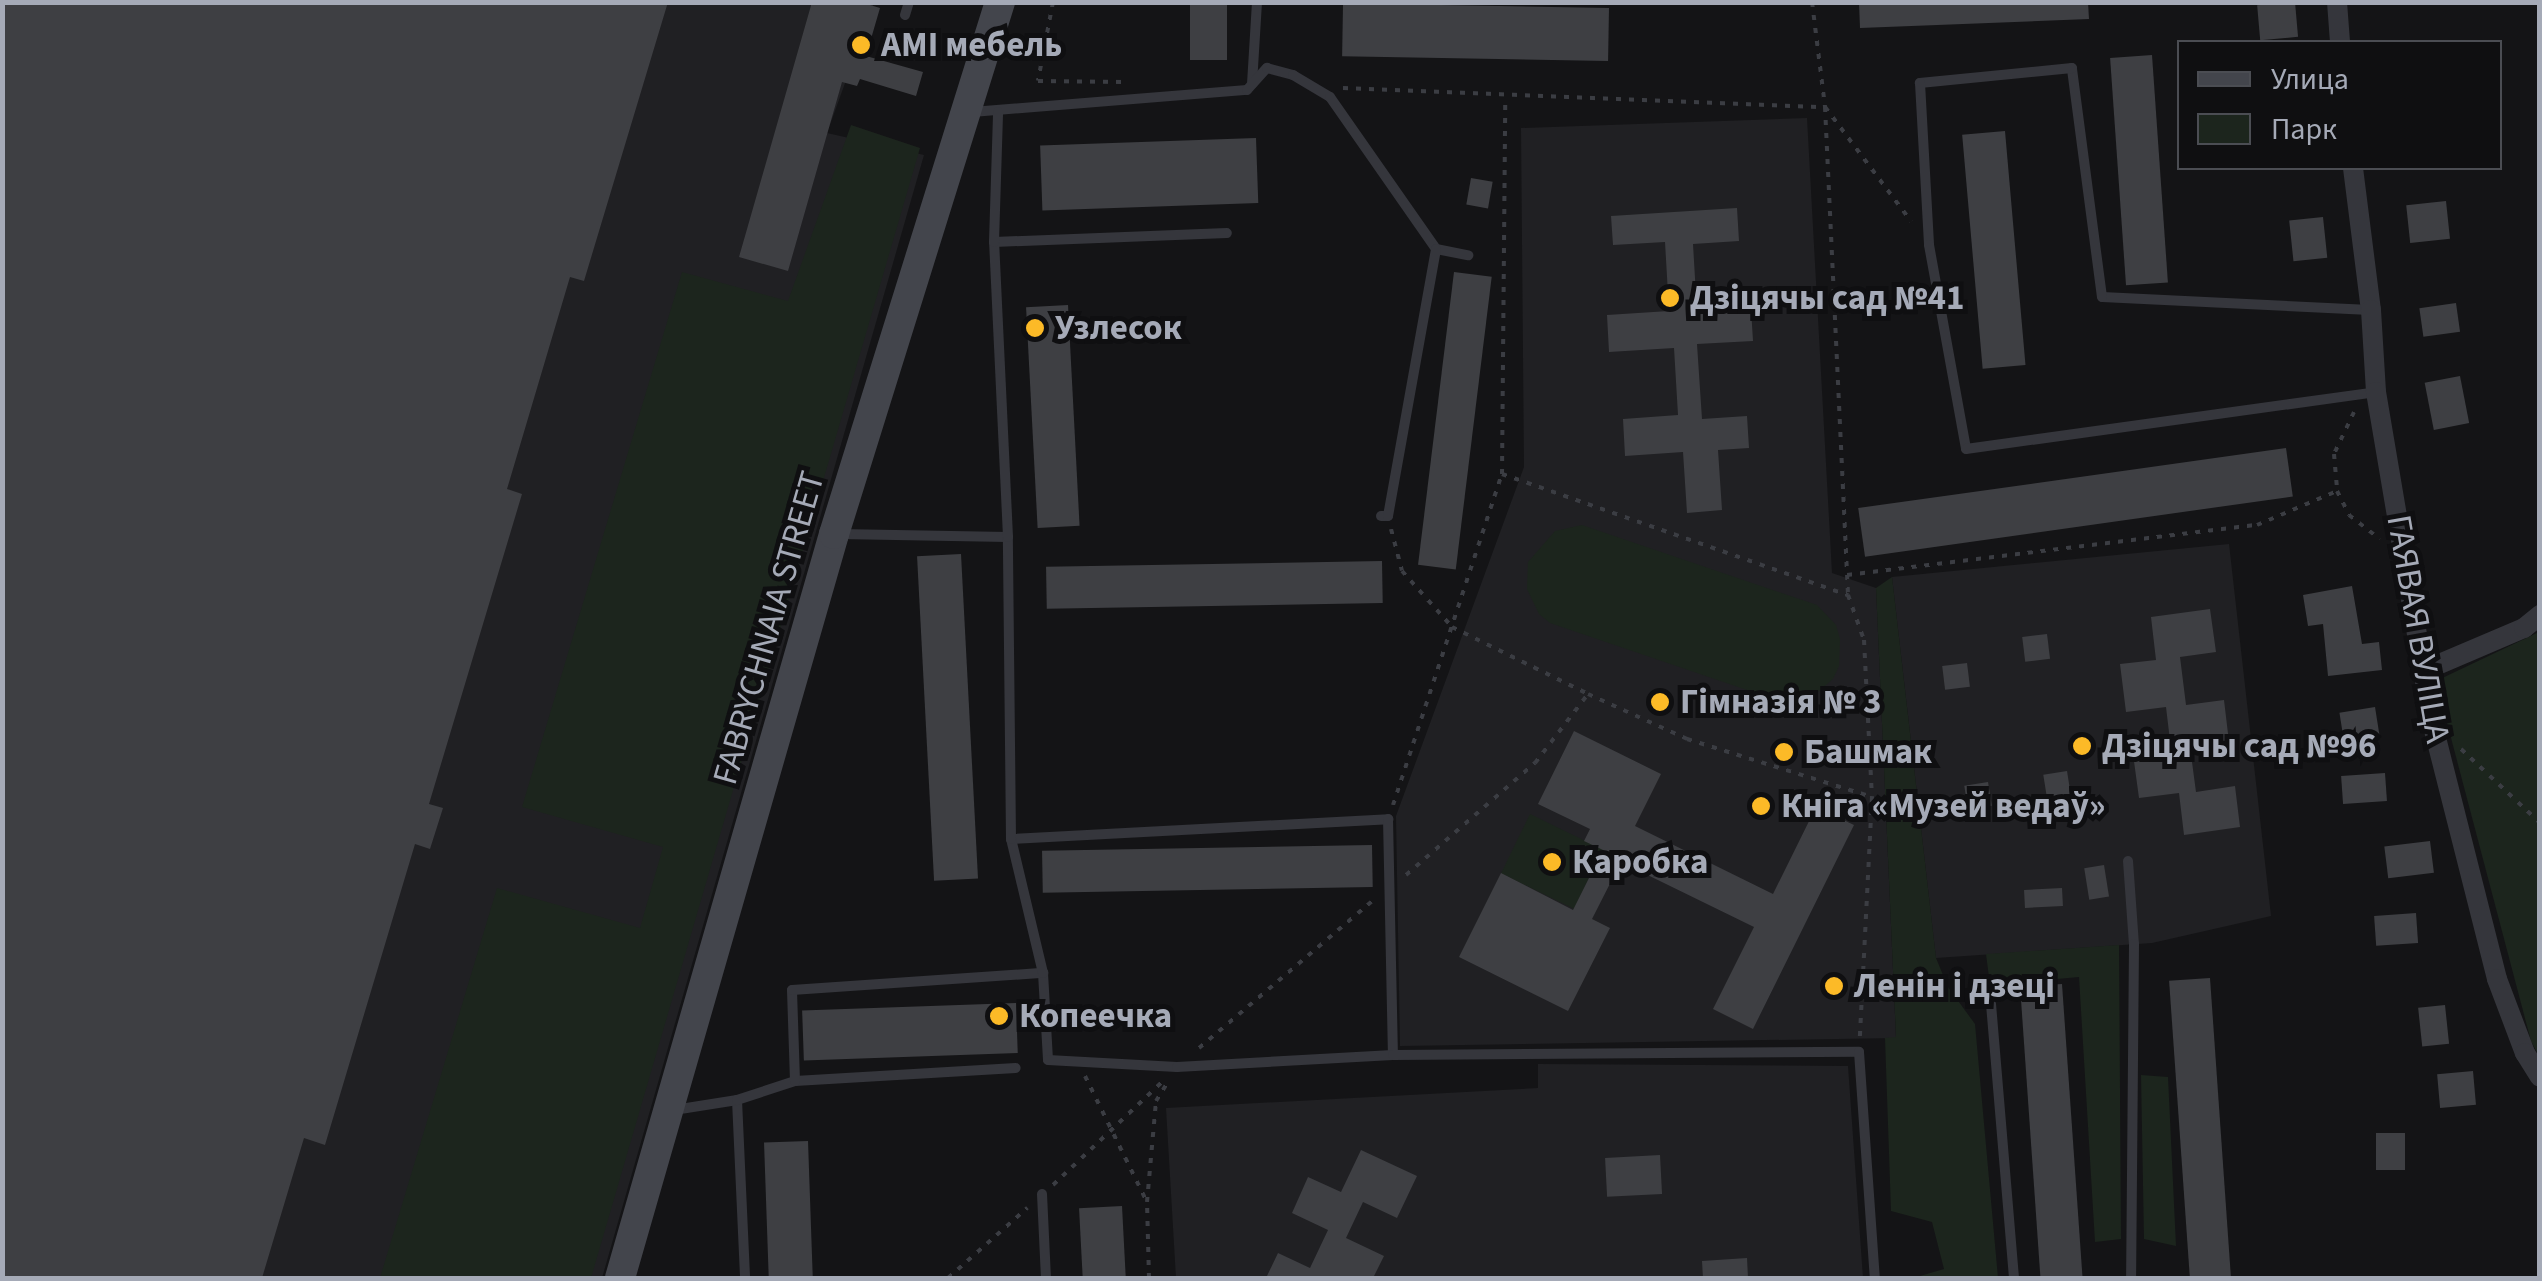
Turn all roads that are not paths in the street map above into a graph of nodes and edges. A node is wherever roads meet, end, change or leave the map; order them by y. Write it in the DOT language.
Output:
graph roads {
  1 [pos="909,2"];
  2 [pos="1000,2"];
  3 [pos="1258,2"];
  4 [pos="2337,2"];
  5 [pos="905,15"];
  6 [pos="2340,40"];
  7 [pos="1252,84"];
  8 [pos="965,112"];
  9 [pos="998,112"];
  10 [pos="2353,170"];
  11 [pos="1227,233"];
  12 [pos="994,242"];
  13 [pos="1436,249"];
  14 [pos="1468,256"];
  15 [pos="2372,310"];
  16 [pos="2376,392"];
  17 [pos="1385,516"];
  18 [pos="834,534"];
  19 [pos="1008,537"];
  20 [pos="2540,615"];
  21 [pos="2423,671"];
  22 [pos="1011,840"];
  23 [pos="2128,861"];
  24 [pos="1042,973"];
  25 [pos="1991,1004"];
  26 [pos="1393,1055"];
  27 [pos="1016,1068"];
  28 [pos="2540,1077"];
  29 [pos="795,1082"];
  30 [pos="737,1100"];
  31 [pos="668,1110"];
  32 [pos="1042,1194"];
  33 [pos="620,1278"];
  34 [pos="745,1278"];
  35 [pos="1046,1278"];
  36 [pos="1875,1278"];
  37 [pos="2014,1278"];
  38 [pos="2131,1278"];
  1 -- 5 [label="lane"];
  2 -- 8 [label="main road, FABRYCHNAIA STREET"];
  3 -- 7 [label="lane"];
  4 -- 6 [label="street"];
  7 -- 9 [label="lane"];
  7 -- 13 [label="lane"];
  8 -- 9 [label="lane"];
  8 -- 18 [label="main road, FABRYCHNAIA STREET"];
  9 -- 12 [label="lane"];
  10 -- 15 [label="street, ГАЯВАЯ ВУЛІЦА"];
  11 -- 12 [label="lane"];
  12 -- 19 [label="lane"];
  13 -- 14 [label="lane"];
  13 -- 17 [label="lane"];
  15 -- 16 [label="street, ГАЯВАЯ ВУЛІЦА"];
  15 -- 16 [label="lane"];
  16 -- 21 [label="street, ГАЯВАЯ ВУЛІЦА"];
  18 -- 19 [label="lane"];
  18 -- 31 [label="main road, FABRYCHNAIA STREET"];
  19 -- 22 [label="lane"];
  20 -- 21 [label="street"];
  21 -- 28 [label="street, ГАЯВАЯ ВУЛІЦА"];
  22 -- 24 [label="lane"];
  22 -- 26 [label="lane"];
  23 -- 38 [label="lane"];
  24 -- 26 [label="lane"];
  24 -- 29 [label="lane"];
  25 -- 37 [label="lane"];
  26 -- 36 [label="lane"];
  27 -- 29 [label="lane"];
  29 -- 30 [label="lane"];
  30 -- 31 [label="lane"];
  30 -- 34 [label="lane"];
  31 -- 33 [label="main road, FABRYCHNAIA STREET"];
  32 -- 35 [label="lane"];
}
